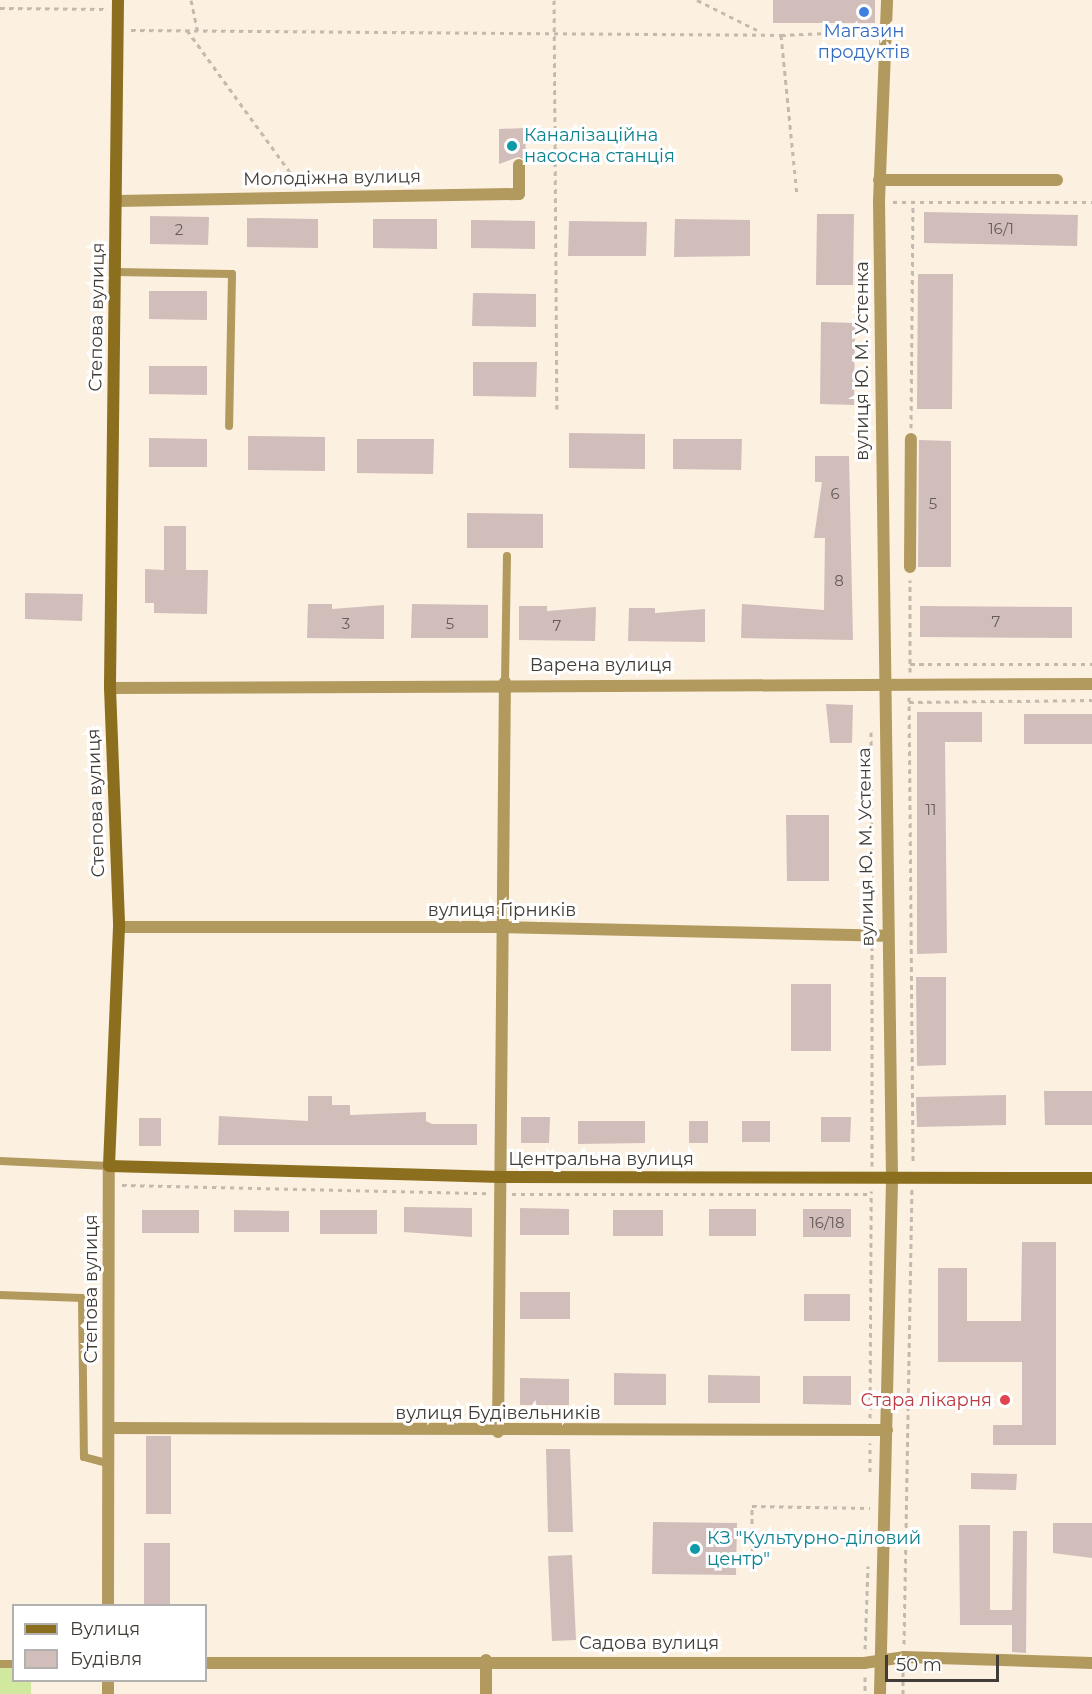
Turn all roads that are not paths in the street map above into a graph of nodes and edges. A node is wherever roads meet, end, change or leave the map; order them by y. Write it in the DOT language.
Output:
graph roads {
  1 [pos="887,0"];
  2 [pos="118,5"];
  3 [pos="519,165"];
  4 [pos="879,180"];
  5 [pos="1057,180"];
  6 [pos="116,201"];
  7 [pos="115,272"];
  8 [pos="229,426"];
  9 [pos="911,439"];
  10 [pos="507,556"];
  11 [pos="910,567"];
  12 [pos="505,682"];
  13 [pos="1092,684"];
  14 [pos="882,685"];
  15 [pos="110,688"];
  16 [pos="119,927"];
  17 [pos="500,927"];
  18 [pos="885,936"];
  19 [pos="0,1161"];
  20 [pos="109,1166"];
  21 [pos="501,1177"];
  22 [pos="1092,1178"];
  23 [pos="892,1180"];
  24 [pos="0,1295"];
  25 [pos="109,1428"];
  26 [pos="887,1430"];
  27 [pos="498,1431"];
  28 [pos="107,1463"];
  29 [pos="108,1604"];
  30 [pos="486,1660"];
  31 [pos="880,1662"];
  32 [pos="207,1663"];
  33 [pos="1092,1663"];
  34 [pos="486,1694"];
  35 [pos="880,1694"];
  1 -- 4 [label="street, вулиця Ю. М. Устенка"];
  2 -- 6 [label="main road, Степова вулиця"];
  3 -- 6 [label="street, Молодіжна вулиця"];
  4 -- 5 [label="street"];
  4 -- 14 [label="street, вулиця Ю. М. Устенка"];
  6 -- 7 [label="main road, Степова вулиця"];
  7 -- 8 [label="lane"];
  7 -- 15 [label="main road, Степова вулиця"];
  9 -- 11 [label="street"];
  10 -- 12 [label="lane"];
  12 -- 14 [label="street, Варена вулиця"];
  12 -- 15 [label="street, Варена вулиця"];
  12 -- 17 [label="street"];
  13 -- 14 [label="street, Варена вулиця"];
  14 -- 18 [label="street, вулиця Ю. М. Устенка"];
  15 -- 16 [label="main road, Степова вулиця"];
  16 -- 17 [label="street, вулиця Гірників"];
  16 -- 20 [label="main road, Степова вулиця"];
  17 -- 18 [label="street, вулиця Гірників"];
  17 -- 21 [label="street"];
  18 -- 23 [label="street, вулиця Ю. М. Устенка"];
  19 -- 20 [label="lane"];
  20 -- 21 [label="main road, Центральна вулиця"];
  20 -- 25 [label="street, Степова вулиця"];
  21 -- 23 [label="main road, Центральна вулиця"];
  21 -- 27 [label="street"];
  22 -- 23 [label="main road, Центральна вулиця"];
  23 -- 26 [label="street, вулиця Ю. М. Устенка"];
  24 -- 28 [label="lane"];
  25 -- 27 [label="street, вулиця Будівельників"];
  25 -- 28 [label="street, Степова вулиця"];
  26 -- 27 [label="street, вулиця Будівельників"];
  26 -- 31 [label="street, вулиця Ю. М. Устенка"];
  28 -- 29 [label="street, Степова вулиця"];
  30 -- 31 [label="street, Садова вулиця"];
  30 -- 32 [label="street, Садова вулиця"];
  30 -- 34 [label="street"];
  31 -- 33 [label="street, Садова вулиця"];
  31 -- 35 [label="street, вулиця Ю. М. Устенка"];
}
